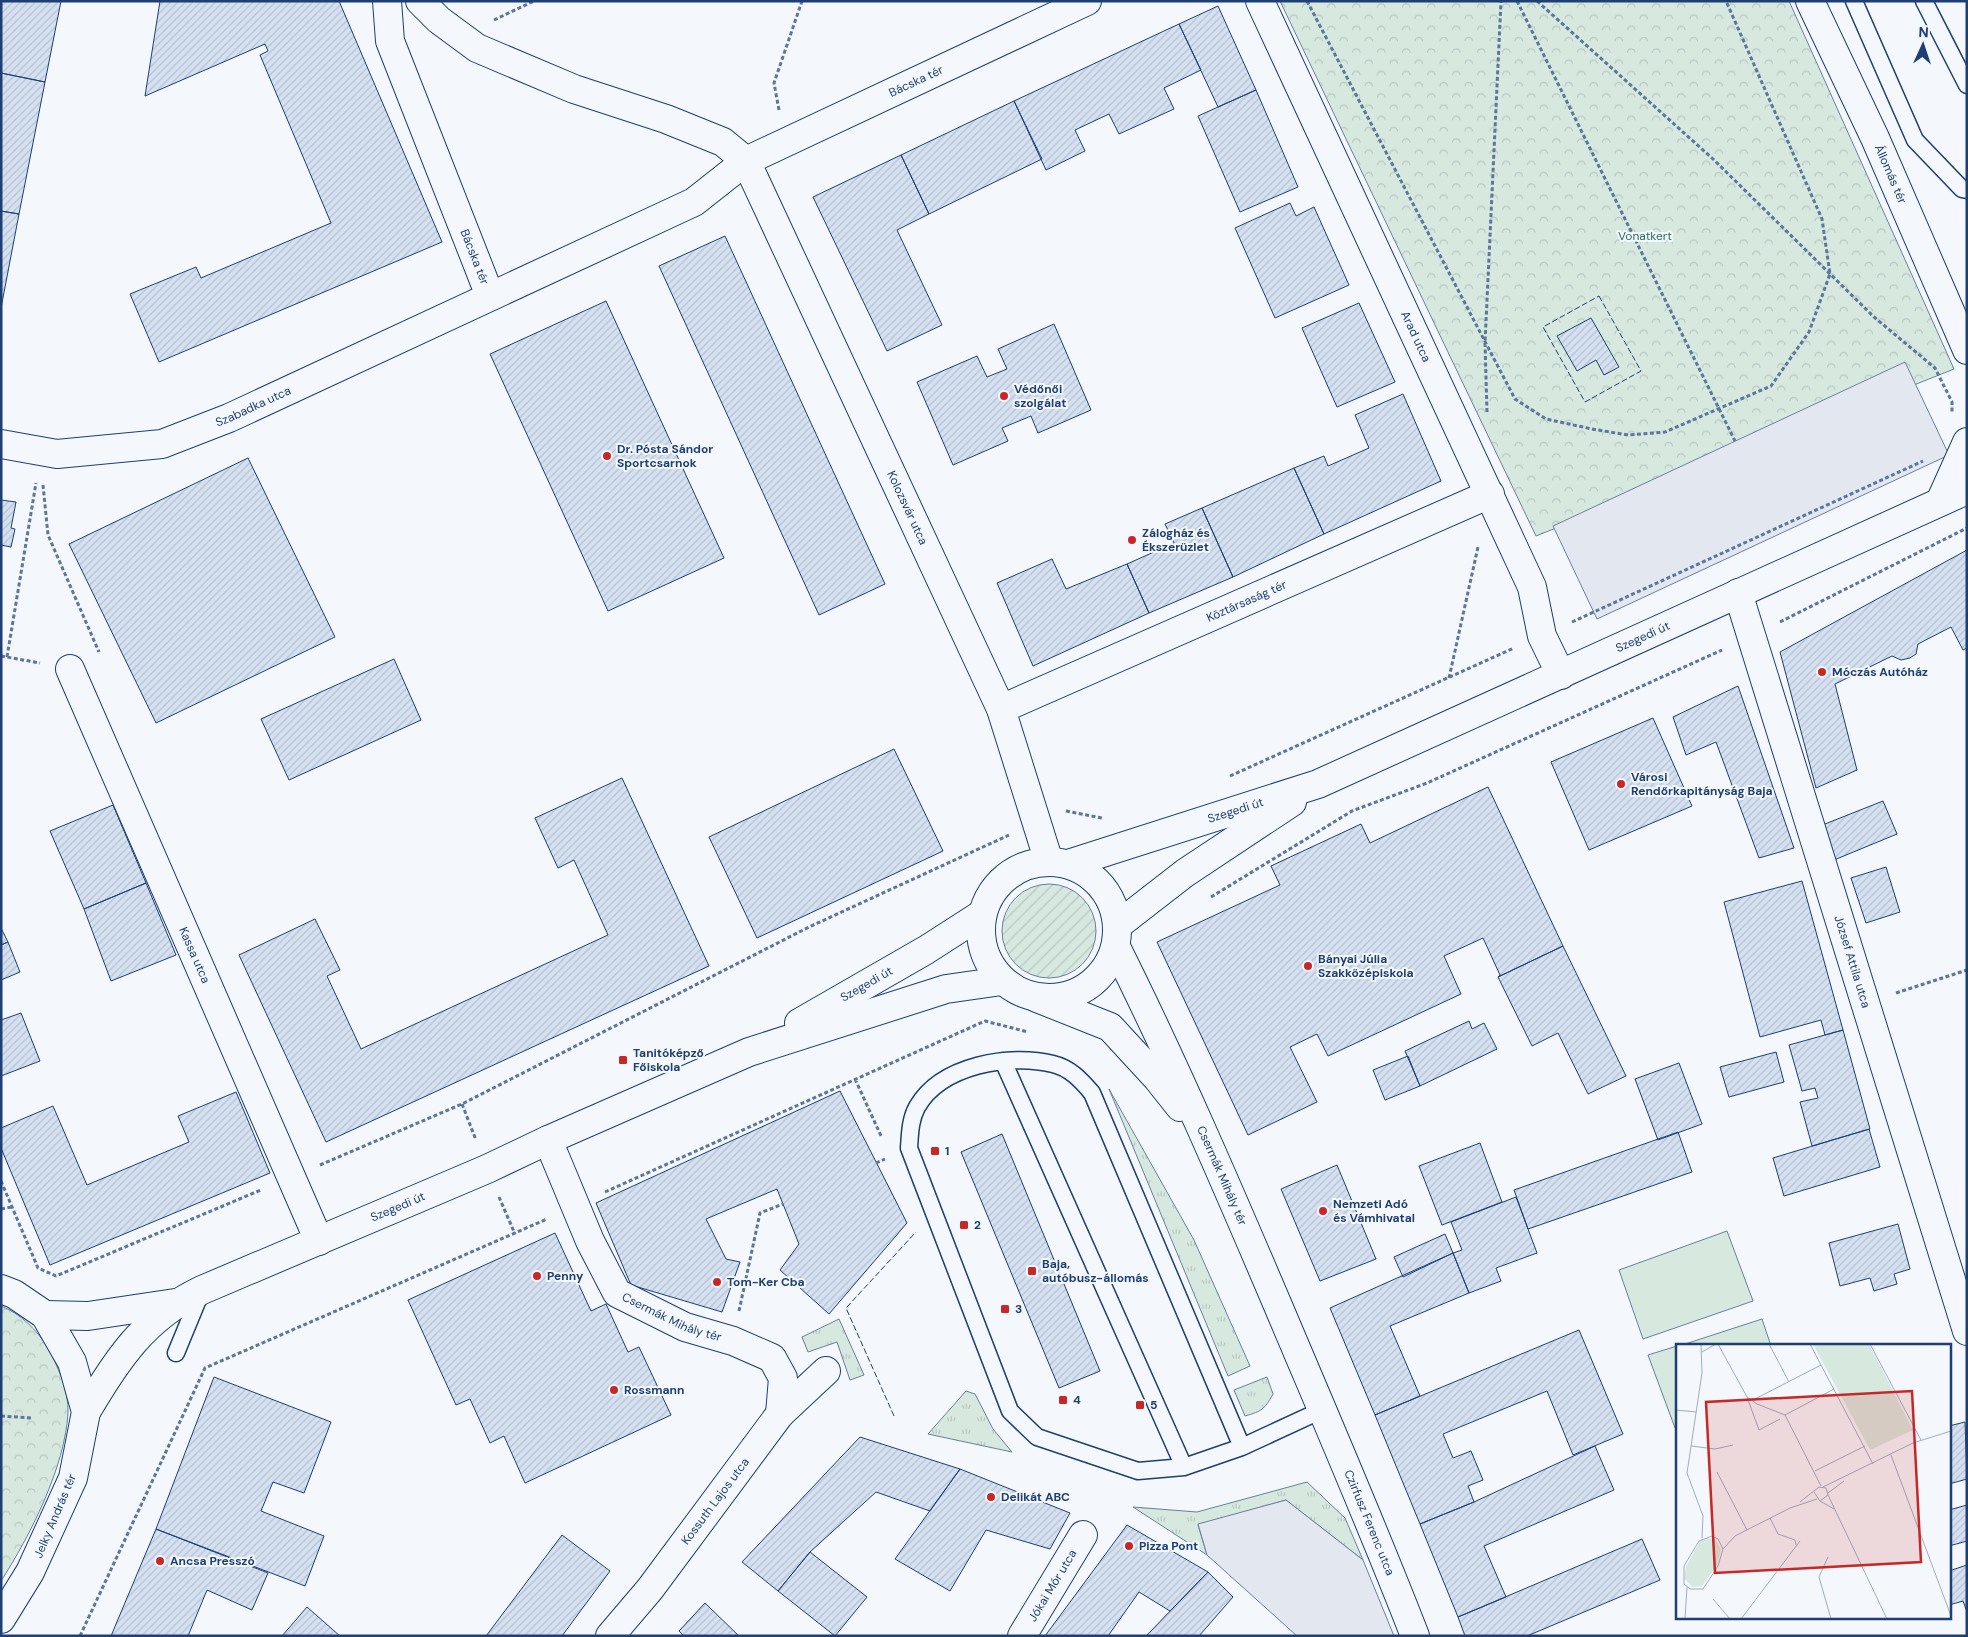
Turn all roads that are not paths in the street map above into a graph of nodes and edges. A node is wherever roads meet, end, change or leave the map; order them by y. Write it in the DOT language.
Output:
graph roads {
  1 [pos="387,1"];
  2 [pos="420,1"];
  3 [pos="1087,1"];
  4 [pos="1260,1"];
  5 [pos="1810,1"];
  6 [pos="1854,1"];
  7 [pos="1924,1"];
  8 [pos="1967,85"];
  9 [pos="746,161"];
  10 [pos="1967,190"];
  11 [pos="490,296"];
  12 [pos="1967,350"];
  13 [pos="1959,432"];
  14 [pos="1,444"];
  15 [pos="1967,490"];
  16 [pos="1490,494"];
  17 [pos="1940,502"];
  18 [pos="1738,593"];
  19 [pos="70,669"];
  20 [pos="1560,675"];
  21 [pos="1000,709"];
  22 [pos="1318,784"];
  23 [pos="1058,863"];
  24 [pos="982,914"];
  25 [pos="1117,936"];
  26 [pos="1002,980"];
  27 [pos="1037,998"];
  28 [pos="748,1052"];
  29 [pos="1003,1061"];
  30 [pos="548,1140"];
  31 [pos="1211,1148"];
  32 [pos="319,1241"];
  33 [pos="1,1289"];
  34 [pos="202,1290"];
  35 [pos="175,1303"];
  36 [pos="45,1315"];
  37 [pos="1967,1331"];
  38 [pos="176,1352"];
  39 [pos="826,1371"];
  40 [pos="1322,1410"];
  41 [pos="86,1412"];
  42 [pos="780,1414"];
  43 [pos="1242,1447"];
  44 [pos="1184,1467"];
  45 [pos="1083,1535"];
  46 [pos="1,1619"];
  47 [pos="610,1636"];
  48 [pos="1022,1636"];
  49 [pos="1415,1636"];
  1 -- 11 [label="street, Bácska tér"];
  2 -- 9 [label="street"];
  3 -- 9 [label="street, Bácska tér"];
  4 -- 16 [label="street, Arad utca"];
  5 -- 12 [label="street, Állomás tér"];
  6 -- 10 [label="lane"];
  7 -- 8 [label="lane"];
  9 -- 11 [label="street, Bácska tér"];
  9 -- 21 [label="street, Kolozsvár utca"];
  11 -- 14 [label="street, Szabadka utca"];
  13 -- 17 [label="street"];
  15 -- 17 [label="street, Szegedi út"];
  16 -- 20 [label="street, Arad utca"];
  16 -- 21 [label="street, Köztársaság tér"];
  17 -- 18 [label="street, Szegedi út"];
  18 -- 20 [label="street, Szegedi út"];
  18 -- 37 [label="street, József Attila utca"];
  19 -- 32 [label="street, Kassa utca"];
  20 -- 22 [label="street, Szegedi út"];
  21 -- 23 [label="street, Kolozsvár utca"];
  22 -- 23 [label="street, Szegedi út"];
  22 -- 25 [label="street, Szegedi út"];
  23 -- 24 [label="street"];
  23 -- 25 [label="street"];
  24 -- 26 [label="street"];
  24 -- 28 [label="street, Szegedi út"];
  25 -- 27 [label="street"];
  25 -- 31 [label="street, Csermák Mihály tér"];
  26 -- 27 [label="street"];
  26 -- 28 [label="street, Szegedi út"];
  27 -- 31 [label="street"];
  28 -- 30 [label="street, Szegedi út"];
  29 -- 43 [label="lane"];
  29 -- 44 [label="lane"];
  29 -- 44 [label="lane"];
  30 -- 32 [label="street, Szegedi út"];
  30 -- 42 [label="street, Csermák Mihály tér"];
  31 -- 40 [label="street, Csermák Mihály tér"];
  32 -- 34 [label="street, Szegedi út"];
  33 -- 36 [label="street, Jelky András tér"];
  34 -- 35 [label="street, Szegedi út"];
  34 -- 38 [label="lane"];
  35 -- 36 [label="street"];
  35 -- 41 [label="street, Szegedi út"];
  36 -- 41 [label="street, Jelky András tér"];
  39 -- 42 [label="street, Kossuth Lajos utca"];
  40 -- 43 [label="lane"];
  40 -- 49 [label="street, Czirfusz Ferenc utca"];
  41 -- 46 [label="street, Jelky András tér"];
  42 -- 47 [label="street, Kossuth Lajos utca"];
  43 -- 44 [label="lane"];
  45 -- 48 [label="street, Jókai Mór utca"];
}
